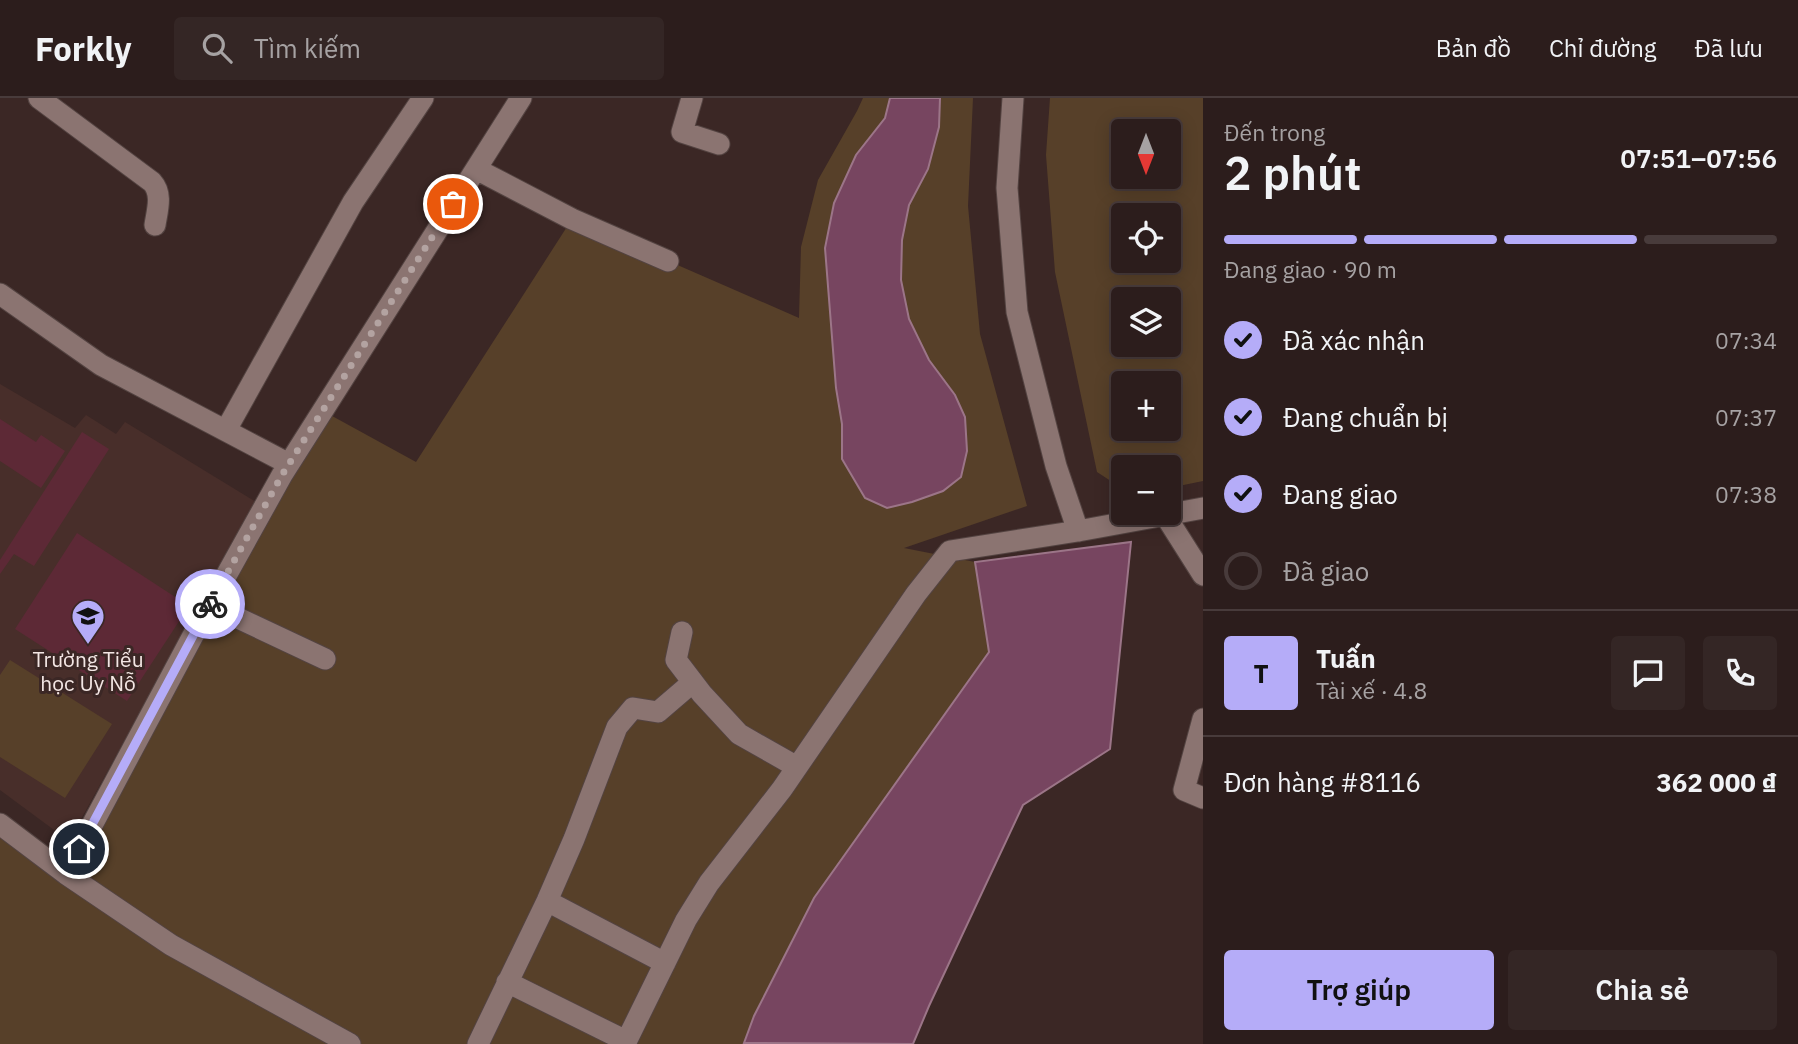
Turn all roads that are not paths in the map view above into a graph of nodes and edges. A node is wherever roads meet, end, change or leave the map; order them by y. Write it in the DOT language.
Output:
graph roads {
  1 [pos="39,98"];
  2 [pos="422,98"];
  3 [pos="521,98"];
  4 [pos="692,98"];
  5 [pos="1013,98"];
  6 [pos="719,144"];
  7 [pos="475,169"];
  8 [pos="155,225"];
  9 [pos="668,261"];
  10 [pos="0,294"];
  11 [pos="226,430"];
  12 [pos="289,464"];
  13 [pos="1203,508"];
  14 [pos="1181,512"];
  15 [pos="1111,525"];
  16 [pos="1171,525"];
  17 [pos="1078,531"];
  18 [pos="1203,575"];
  19 [pos="211,602"];
  20 [pos="682,632"];
  21 [pos="325,659"];
  22 [pos="693,682"];
  23 [pos="1203,719"];
  24 [pos="797,768"];
  25 [pos="1203,798"];
  26 [pos="0,824"];
  27 [pos="66,874"];
  28 [pos="547,901"];
  29 [pos="665,963"];
  30 [pos="508,982"];
  31 [pos="626,1043"];
  32 [pos="349,1044"];
  33 [pos="478,1044"];
  1 -- 8 [label="street"];
  2 -- 11 [label="street"];
  3 -- 7 [label="street"];
  4 -- 6 [label="street"];
  5 -- 17 [label="street"];
  7 -- 9 [label="street"];
  7 -- 12 [label="street"];
  10 -- 11 [label="street"];
  11 -- 12 [label="street"];
  12 -- 19 [label="street"];
  13 -- 14 [label="street"];
  15 -- 17 [label="street"];
  16 -- 18 [label="street"];
  17 -- 24 [label="street"];
  19 -- 21 [label="street"];
  19 -- 27 [label="street"];
  20 -- 22 [label="street"];
  22 -- 24 [label="street"];
  22 -- 28 [label="street"];
  23 -- 25 [label="street"];
  24 -- 29 [label="street"];
  26 -- 27 [label="street"];
  27 -- 32 [label="street"];
  28 -- 29 [label="street"];
  28 -- 30 [label="street"];
  29 -- 31 [label="street"];
  30 -- 31 [label="street"];
  30 -- 33 [label="street"];
}
